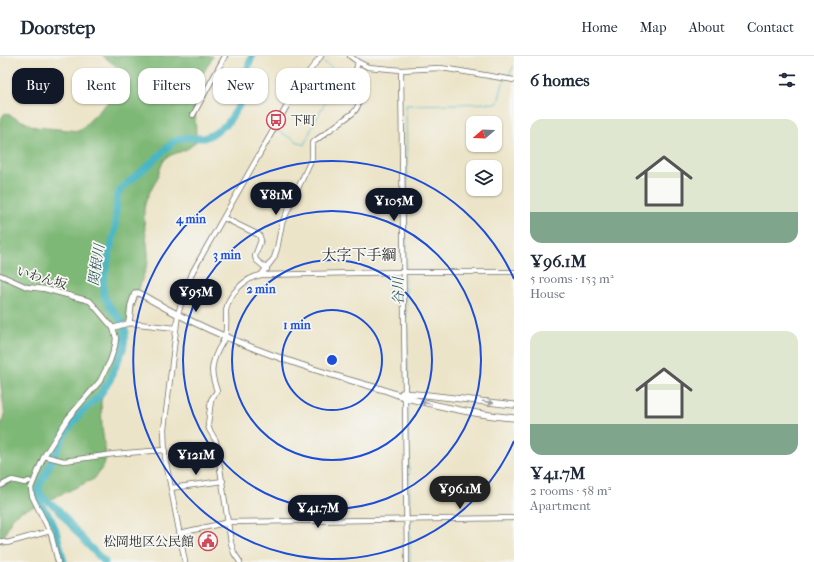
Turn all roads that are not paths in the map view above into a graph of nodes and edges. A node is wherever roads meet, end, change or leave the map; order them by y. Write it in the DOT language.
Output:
graph roads {
  1 [pos="225,56"];
  2 [pos="321,56"];
  3 [pos="354,58"];
  4 [pos="401,70"];
  5 [pos="511,80"];
  6 [pos="193,115"];
  7 [pos="224,218"];
  8 [pos="266,269"];
  9 [pos="403,272"];
  10 [pos="514,272"];
  11 [pos="0,275"];
  12 [pos="262,275"];
  13 [pos="178,314"];
  14 [pos="127,324"];
  15 [pos="115,327"];
  16 [pos="176,328"];
  17 [pos="225,337"];
  18 [pos="405,396"];
  19 [pos="514,405"];
  20 [pos="514,418"];
  21 [pos="164,450"];
  22 [pos="44,456"];
  23 [pos="29,481"];
  24 [pos="222,481"];
  25 [pos="0,486"];
  26 [pos="171,488"];
  27 [pos="514,518"];
  28 [pos="406,519"];
  29 [pos="228,522"];
  30 [pos="50,531"];
  31 [pos="180,533"];
  32 [pos="0,541"];
  33 [pos="58,562"];
  34 [pos="186,562"];
  35 [pos="240,562"];
  36 [pos="407,562"];
  1 -- 6 [label="street"];
  2 -- 7 [label="street"];
  3 -- 4 [label="street"];
  3 -- 8 [label="street"];
  4 -- 5 [label="street"];
  4 -- 9 [label="street"];
  7 -- 8 [label="street"];
  7 -- 13 [label="street"];
  8 -- 12 [label="street"];
  9 -- 10 [label="street"];
  9 -- 12 [label="street"];
  9 -- 18 [label="street"];
  11 -- 15 [label="street, いわん坂"];
  12 -- 17 [label="street"];
  13 -- 14 [label="main road"];
  13 -- 16 [label="street"];
  13 -- 17 [label="main road"];
  14 -- 15 [label="street"];
  14 -- 16 [label="street"];
  15 -- 22 [label="street"];
  16 -- 21 [label="street"];
  17 -- 18 [label="main road"];
  17 -- 24 [label="street"];
  18 -- 19 [label="main road, one-way"];
  20 -- 18 [label="main road, one-way"];
  18 -- 28 [label="street"];
  21 -- 22 [label="street"];
  21 -- 26 [label="street"];
  22 -- 30 [label="street"];
  23 -- 25 [label="street"];
  24 -- 26 [label="street"];
  24 -- 29 [label="street"];
  26 -- 31 [label="street"];
  27 -- 28 [label="street"];
  28 -- 29 [label="street"];
  28 -- 36 [label="street"];
  29 -- 31 [label="street"];
  29 -- 35 [label="street"];
  30 -- 32 [label="street"];
  30 -- 33 [label="street"];
  31 -- 34 [label="street"];
}
